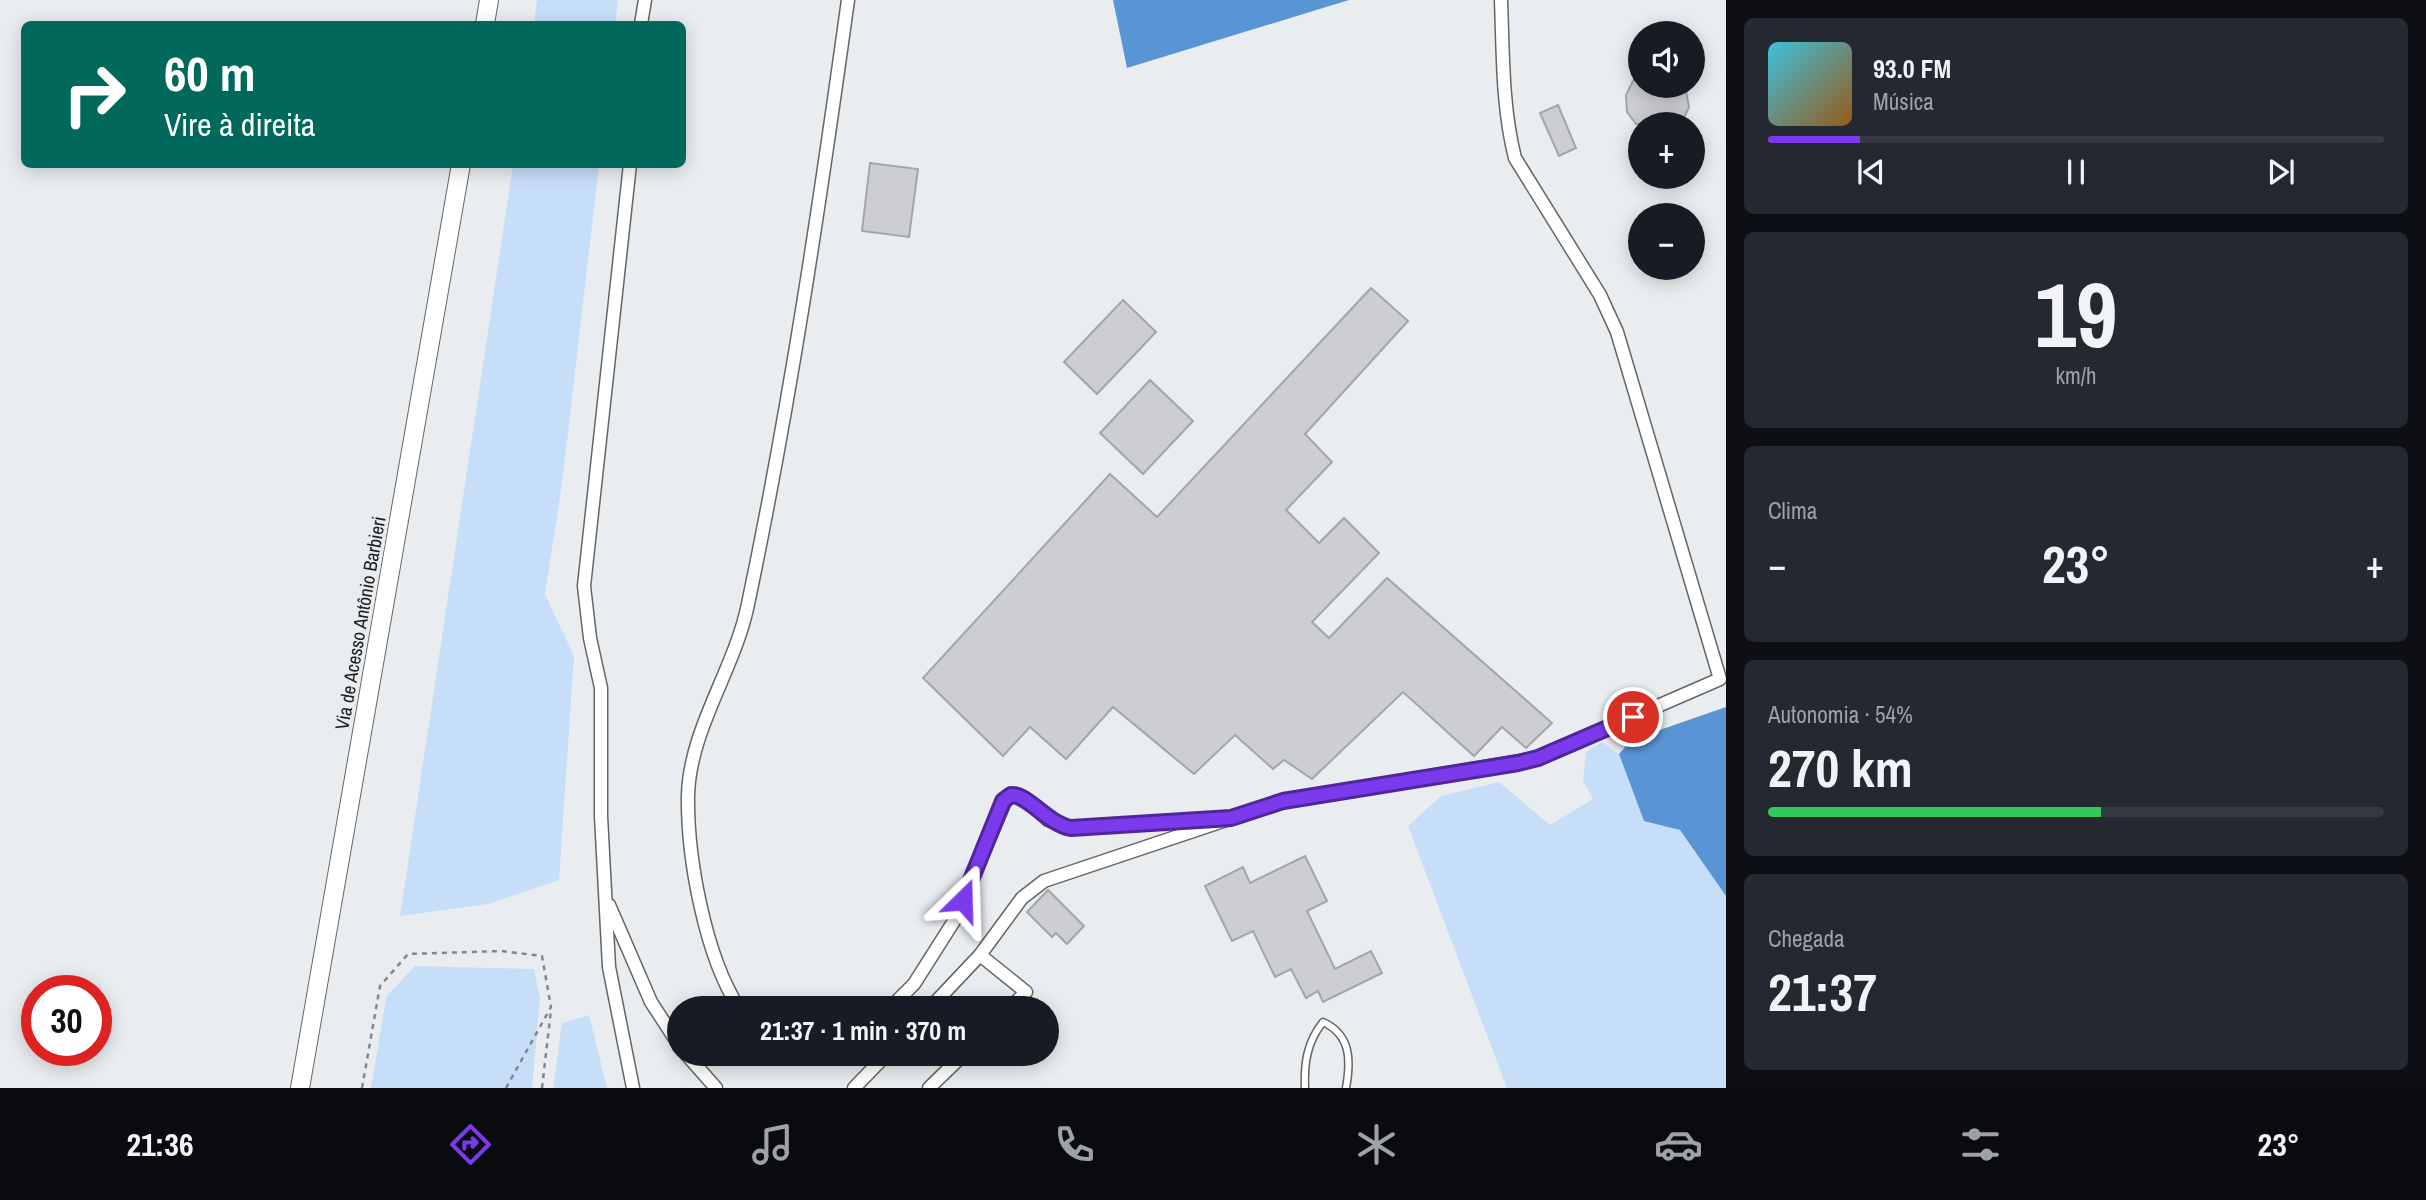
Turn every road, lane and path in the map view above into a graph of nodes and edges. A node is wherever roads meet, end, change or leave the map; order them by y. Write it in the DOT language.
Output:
graph roads {
  1 [pos="489,0"];
  2 [pos="645,0"];
  3 [pos="848,0"];
  4 [pos="1501,0"];
  5 [pos="486,21"];
  6 [pos="642,21"];
  7 [pos="460,168"];
  8 [pos="630,168"];
  9 [pos="1723,678"];
  10 [pos="1231,818"];
  11 [pos="605,894"];
  12 [pos="980,955"];
  13 [pos="733,996"];
  14 [pos="902,996"];
  15 [pos="941,996"];
  16 [pos="1022,996"];
  17 [pos="551,1007"];
  18 [pos="667,1027"];
  19 [pos="697,1066"];
  20 [pos="875,1066"];
  21 [pos="952,1066"];
  22 [pos="300,1088"];
  23 [pos="362,1088"];
  24 [pos="506,1088"];
  25 [pos="542,1088"];
  26 [pos="633,1088"];
  27 [pos="716,1088"];
  28 [pos="854,1088"];
  29 [pos="929,1088"];
  30 [pos="1305,1088"];
  31 [pos="1346,1088"];
  1 -- 5 [label="main road"];
  2 -- 6 [label="street"];
  3 -- 13 [label="street"];
  4 -- 9 [label="street"];
  7 -- 22 [label="main road, Via de Acesso Antônio Barbieri"];
  8 -- 11 [label="street"];
  9 -- 10 [label="street"];
  10 -- 12 [label="street"];
  10 -- 14 [label="street"];
  11 -- 18 [label="street"];
  11 -- 26 [label="street"];
  12 -- 15 [label="street"];
  12 -- 16 [label="street"];
  17 -- 23 [label="path"];
  17 -- 24 [label="path"];
  17 -- 25 [label="path"];
  19 -- 27 [label="street"];
  20 -- 28 [label="street"];
  21 -- 29 [label="street"];
  30 -- 31 [label="lane"];
}
